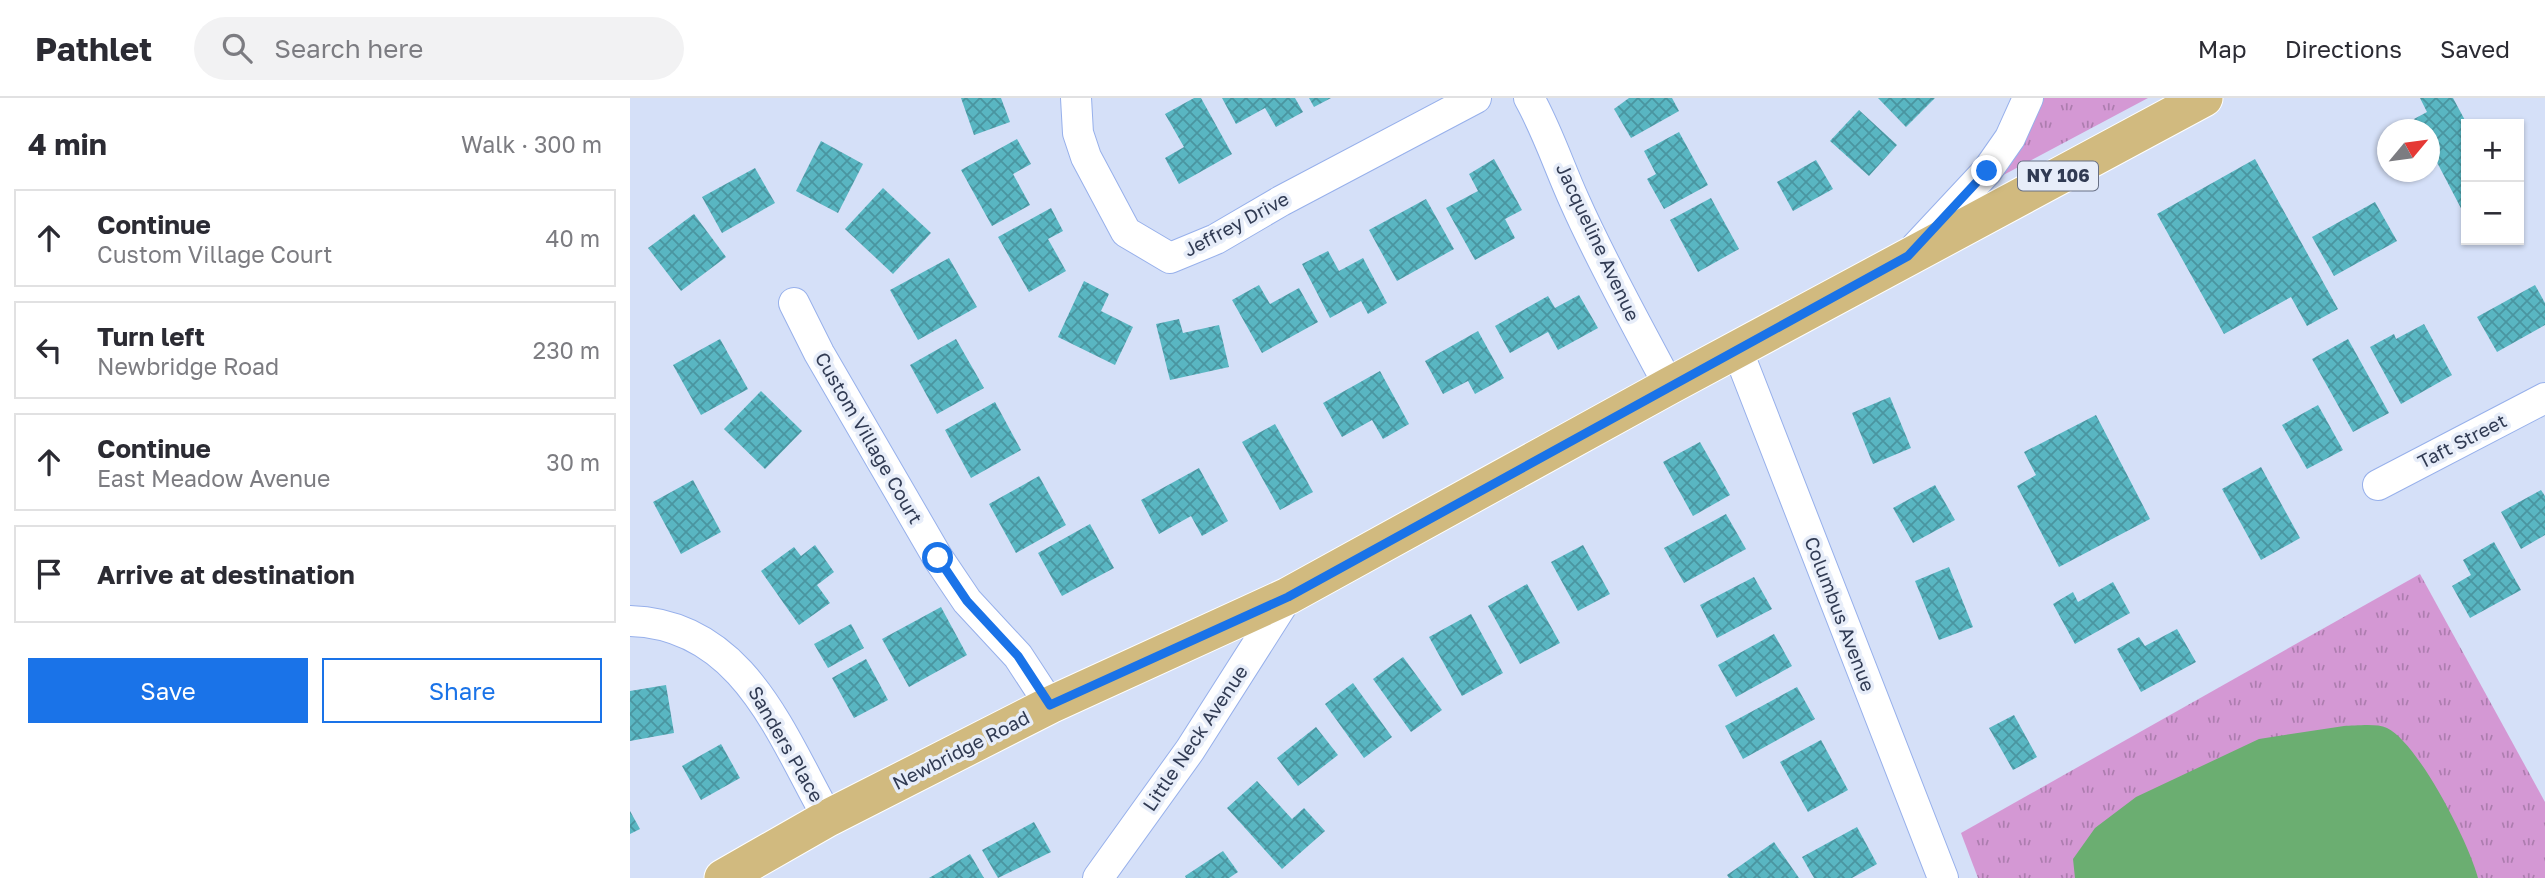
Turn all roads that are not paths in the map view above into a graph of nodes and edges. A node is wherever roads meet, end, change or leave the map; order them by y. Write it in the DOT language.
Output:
graph roads {
  1 [pos="1076,98"];
  2 [pos="1476,98"];
  3 [pos="1529,98"];
  4 [pos="2028,98"];
  5 [pos="2204,98"];
  6 [pos="2162,108"];
  7 [pos="1908,256"];
  8 [pos="794,303"];
  9 [pos="1737,349"];
  10 [pos="1669,386"];
  11 [pos="2545,398"];
  12 [pos="2378,485"];
  13 [pos="1288,597"];
  14 [pos="630,621"];
  15 [pos="1050,705"];
  16 [pos="828,818"];
  17 [pos="723,878"];
  18 [pos="1098,878"];
  19 [pos="1943,878"];
  1 -- 2 [label="street, Jeffrey Drive"];
  3 -- 10 [label="street, Jacqueline Avenue"];
  4 -- 7 [label="street"];
  5 -- 6 [label="main road, Newbridge Road / NY 106"];
  6 -- 7 [label="main road, Newbridge Road / NY 106"];
  7 -- 9 [label="main road, Newbridge Road / NY 106"];
  8 -- 15 [label="street, Custom Village Court"];
  9 -- 10 [label="main road, Newbridge Road / NY 106"];
  9 -- 19 [label="street, Columbus Avenue"];
  10 -- 13 [label="main road, Newbridge Road / NY 106"];
  11 -- 12 [label="street, Taft Street"];
  13 -- 15 [label="main road, Newbridge Road / NY 106"];
  13 -- 18 [label="street, Little Neck Avenue"];
  14 -- 16 [label="street, Sanders Place"];
  15 -- 16 [label="main road, Newbridge Road / NY 106"];
  16 -- 17 [label="main road, Newbridge Road / NY 106"];
}
